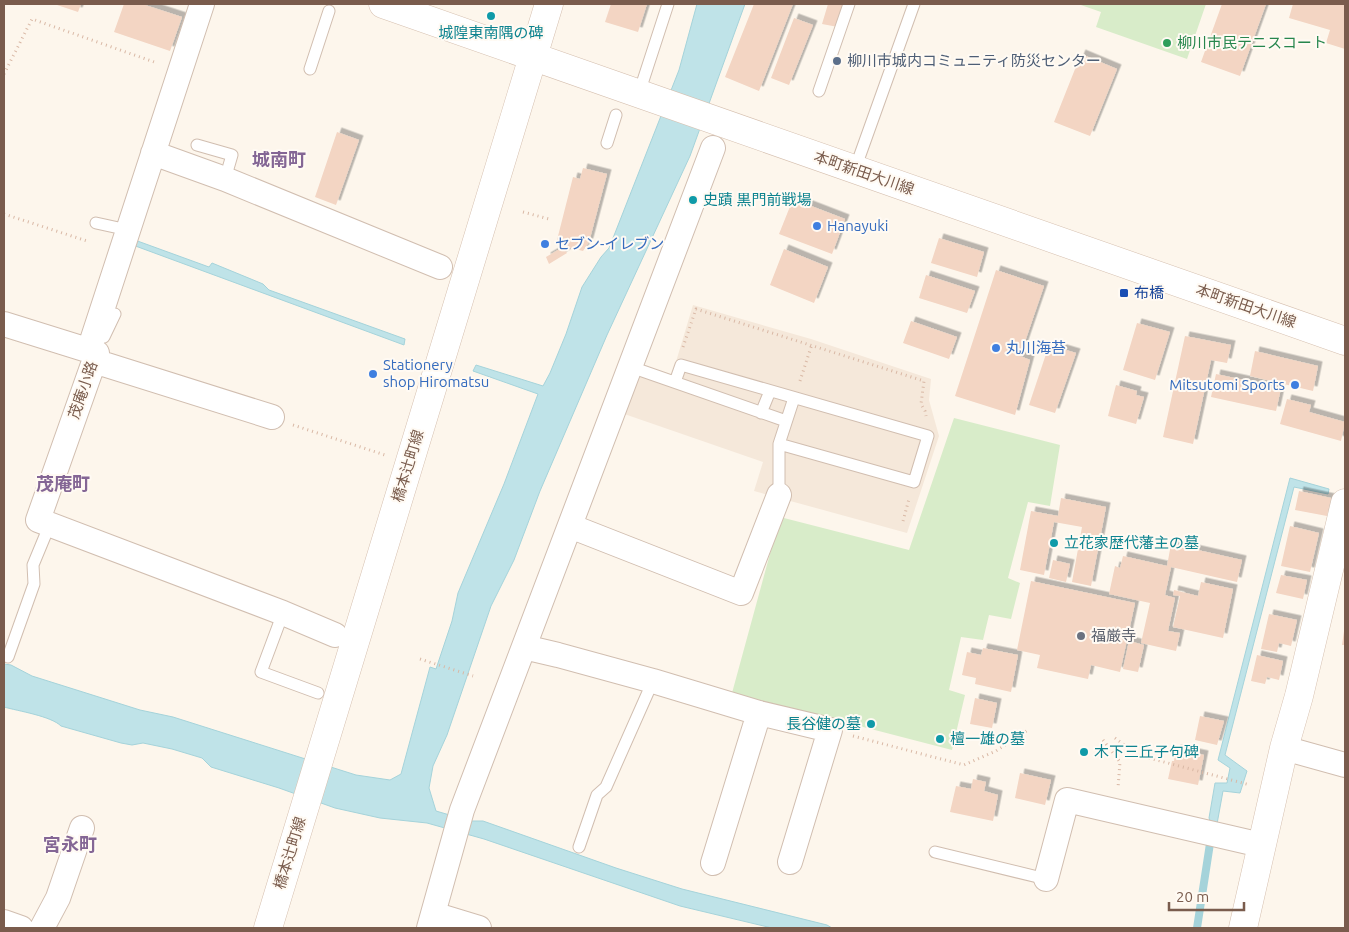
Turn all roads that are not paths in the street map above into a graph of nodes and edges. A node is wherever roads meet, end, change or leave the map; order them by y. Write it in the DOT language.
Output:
graph roads {
  1 [pos="202,4"];
  2 [pos="383,4"];
  3 [pos="549,4"];
  4 [pos="668,4"];
  5 [pos="849,4"];
  6 [pos="914,4"];
  7 [pos="329,11"];
  8 [pos="532,56"];
  9 [pos="310,69"];
  10 [pos="819,91"];
  11 [pos="648,97"];
  12 [pos="616,114"];
  13 [pos="607,143"];
  14 [pos="197,144"];
  15 [pos="714,148"];
  16 [pos="153,153"];
  17 [pos="855,170"];
  18 [pos="225,179"];
  19 [pos="96,223"];
  20 [pos="124,241"];
  21 [pos="440,266"];
  22 [pos="115,314"];
  23 [pos="4,324"];
  24 [pos="1345,341"];
  25 [pos="93,354"];
  26 [pos="630,367"];
  27 [pos="675,382"];
  28 [pos="770,391"];
  29 [pos="794,398"];
  30 [pos="761,413"];
  31 [pos="272,417"];
  32 [pos="786,421"];
  33 [pos="779,444"];
  34 [pos="780,495"];
  35 [pos="1345,502"];
  36 [pos="44,522"];
  37 [pos="570,526"];
  38 [pos="283,613"];
  39 [pos="335,635"];
  40 [pos="524,647"];
  41 [pos="8,657"];
  42 [pos="654,681"];
  43 [pos="318,693"];
  44 [pos="759,714"];
  45 [pos="1284,748"];
  46 [pos="1345,765"];
  47 [pos="82,828"];
  48 [pos="1261,845"];
  49 [pos="579,847"];
  50 [pos="935,852"];
  51 [pos="790,862"];
  52 [pos="713,863"];
  53 [pos="1046,880"];
  54 [pos="431,921"];
  55 [pos="4,922"];
  56 [pos="21,928"];
  57 [pos="42,928"];
  58 [pos="268,928"];
  59 [pos="479,928"];
  60 [pos="1243,928"];
  1 -- 16 [label="street"];
  2 -- 8 [label="main road, 本町新田大川線"];
  3 -- 8 [label="main road, 橋本辻町線"];
  4 -- 11 [label="lane"];
  5 -- 10 [label="lane"];
  6 -- 17 [label="lane"];
  7 -- 9 [label="lane"];
  8 -- 11 [label="main road, 本町新田大川線"];
  8 -- 58 [label="main road, 橋本辻町線"];
  11 -- 17 [label="main road, 本町新田大川線"];
  12 -- 13 [label="lane"];
  14 -- 18 [label="lane"];
  15 -- 26 [label="street"];
  16 -- 18 [label="street"];
  16 -- 20 [label="street"];
  17 -- 24 [label="main road, 本町新田大川線"];
  18 -- 21 [label="street"];
  19 -- 20 [label="lane"];
  20 -- 25 [label="street"];
  22 -- 25 [label="lane"];
  23 -- 25 [label="street, 茂庵小路"];
  25 -- 31 [label="street"];
  25 -- 36 [label="street, 茂庵小路"];
  26 -- 27 [label="lane"];
  26 -- 37 [label="street"];
  27 -- 28 [label="lane"];
  27 -- 30 [label="lane"];
  28 -- 29 [label="lane"];
  28 -- 30 [label="lane"];
  29 -- 32 [label="lane"];
  29 -- 33 [label="lane"];
  30 -- 32 [label="lane"];
  32 -- 33 [label="lane"];
  33 -- 34 [label="lane"];
  34 -- 37 [label="street"];
  35 -- 45 [label="main road"];
  36 -- 38 [label="street"];
  36 -- 41 [label="lane"];
  37 -- 40 [label="street"];
  38 -- 39 [label="street"];
  38 -- 43 [label="lane"];
  40 -- 42 [label="street"];
  40 -- 54 [label="street"];
  42 -- 44 [label="street"];
  42 -- 49 [label="lane"];
  44 -- 51 [label="street"];
  44 -- 52 [label="street"];
  45 -- 46 [label="street"];
  45 -- 48 [label="main road"];
  47 -- 57 [label="street"];
  48 -- 53 [label="street"];
  48 -- 60 [label="main road"];
  50 -- 53 [label="lane"];
  54 -- 59 [label="street"];
  55 -- 56 [label="street"];
}
